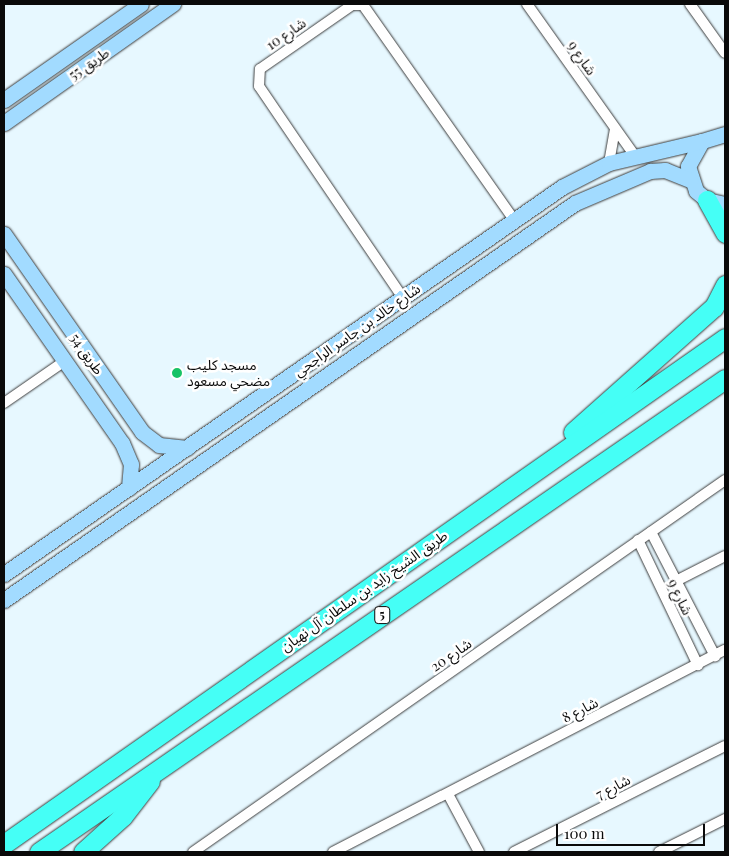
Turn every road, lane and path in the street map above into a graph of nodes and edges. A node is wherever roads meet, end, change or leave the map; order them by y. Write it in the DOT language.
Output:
graph roads {
  1 [pos="141,4"];
  2 [pos="173,4"];
  3 [pos="527,4"];
  4 [pos="690,4"];
  5 [pos="725,53"];
  6 [pos="4,100"];
  7 [pos="4,123"];
  8 [pos="615,129"];
  9 [pos="724,133"];
  10 [pos="702,141"];
  11 [pos="634,156"];
  12 [pos="609,163"];
  13 [pos="690,180"];
  14 [pos="716,202"];
  15 [pos="514,220"];
  16 [pos="725,233"];
  17 [pos="4,234"];
  18 [pos="4,274"];
  19 [pos="725,285"];
  20 [pos="403,298"];
  21 [pos="362,326"];
  22 [pos="725,338"];
  23 [pos="339,342"];
  24 [pos="375,344"];
  25 [pos="66,360"];
  26 [pos="351,361"];
  27 [pos="725,380"];
  28 [pos="4,403"];
  29 [pos="134,420"];
  30 [pos="114,431"];
  31 [pos="187,448"];
  32 [pos="725,480"];
  33 [pos="129,488"];
  34 [pos="509,489"];
  35 [pos="651,532"];
  36 [pos="638,540"];
  37 [pos="725,556"];
  38 [pos="4,574"];
  39 [pos="676,581"];
  40 [pos="4,600"];
  41 [pos="725,650"];
  42 [pos="715,656"];
  43 [pos="698,665"];
  44 [pos="725,746"];
  45 [pos="158,769"];
  46 [pos="448,794"];
  47 [pos="725,820"];
  48 [pos="8,840"];
  49 [pos="39,852"];
  50 [pos="83,852"];
  51 [pos="194,852"];
  52 [pos="333,852"];
  53 [pos="479,852"];
  54 [pos="514,852"];
  55 [pos="659,852"];
  1 -- 6 [label="street, طريق 55"];
  2 -- 7 [label="street, طريق 55"];
  3 -- 8 [label="street, شارع 9"];
  4 -- 5 [label="street"];
  8 -- 11 [label="street, شارع 9"];
  8 -- 12 [label="street"];
  9 -- 10 [label="street, شارع خالد بن جاسر الراجحي"];
  10 -- 11 [label="street, شارع خالد بن جاسر الراجحي"];
  10 -- 13 [label="street"];
  11 -- 12 [label="street, شارع خالد بن جاسر الراجحي"];
  12 -- 15 [label="street, شارع خالد بن جاسر الراجحي"];
  13 -- 14 [label="street"];
  13 -- 24 [label="street, شارع خالد بن جاسر الراجحي"];
  14 -- 16 [label="highway"];
  15 -- 20 [label="street, شارع خالد بن جاسر الراجحي"];
  15 -- 20 [label="street, شارع 10"];
  17 -- 29 [label="street, طريق 54"];
  18 -- 25 [label="street, طريق 54"];
  19 -- 34 [label="highway"];
  20 -- 21 [label="street, شارع خالد بن جاسر الراجحي"];
  21 -- 23 [label="street, شارع خالد بن جاسر الراجحي"];
  21 -- 24 [label="street"];
  22 -- 34 [label="highway, طريق الشيخ زايد بن سلطان آل نهيان / 5"];
  23 -- 26 [label="street"];
  23 -- 31 [label="street, شارع خالد بن جاسر الراجحي"];
  24 -- 26 [label="street, شارع خالد بن جاسر الراجحي"];
  25 -- 28 [label="street"];
  25 -- 30 [label="street, طريق 54"];
  26 -- 40 [label="street, شارع خالد بن جاسر الراجحي"];
  27 -- 45 [label="highway, 5"];
  29 -- 30 [label="street"];
  29 -- 31 [label="street, طريق 54"];
  30 -- 33 [label="street, طريق 54"];
  31 -- 33 [label="street, شارع خالد بن جاسر الراجحي"];
  32 -- 35 [label="street, شارع 20"];
  33 -- 38 [label="street, شارع خالد بن جاسر الراجحي"];
  34 -- 48 [label="highway, طريق الشيخ زايد بن سلطان آل نهيان / 5"];
  35 -- 36 [label="street, شارع 20"];
  35 -- 39 [label="street, شارع 9"];
  36 -- 43 [label="street, شارع 9"];
  36 -- 51 [label="street, شارع 20"];
  37 -- 39 [label="street, شارع 9"];
  39 -- 42 [label="street, شارع 9"];
  41 -- 42 [label="street, شارع 8"];
  42 -- 43 [label="street, شارع 8"];
  43 -- 46 [label="street, شارع 8"];
  44 -- 54 [label="street, شارع 7"];
  45 -- 49 [label="highway, 5"];
  45 -- 50 [label="highway"];
  46 -- 52 [label="street, شارع 8"];
  46 -- 53 [label="street"];
  47 -- 55 [label="street"];
}
